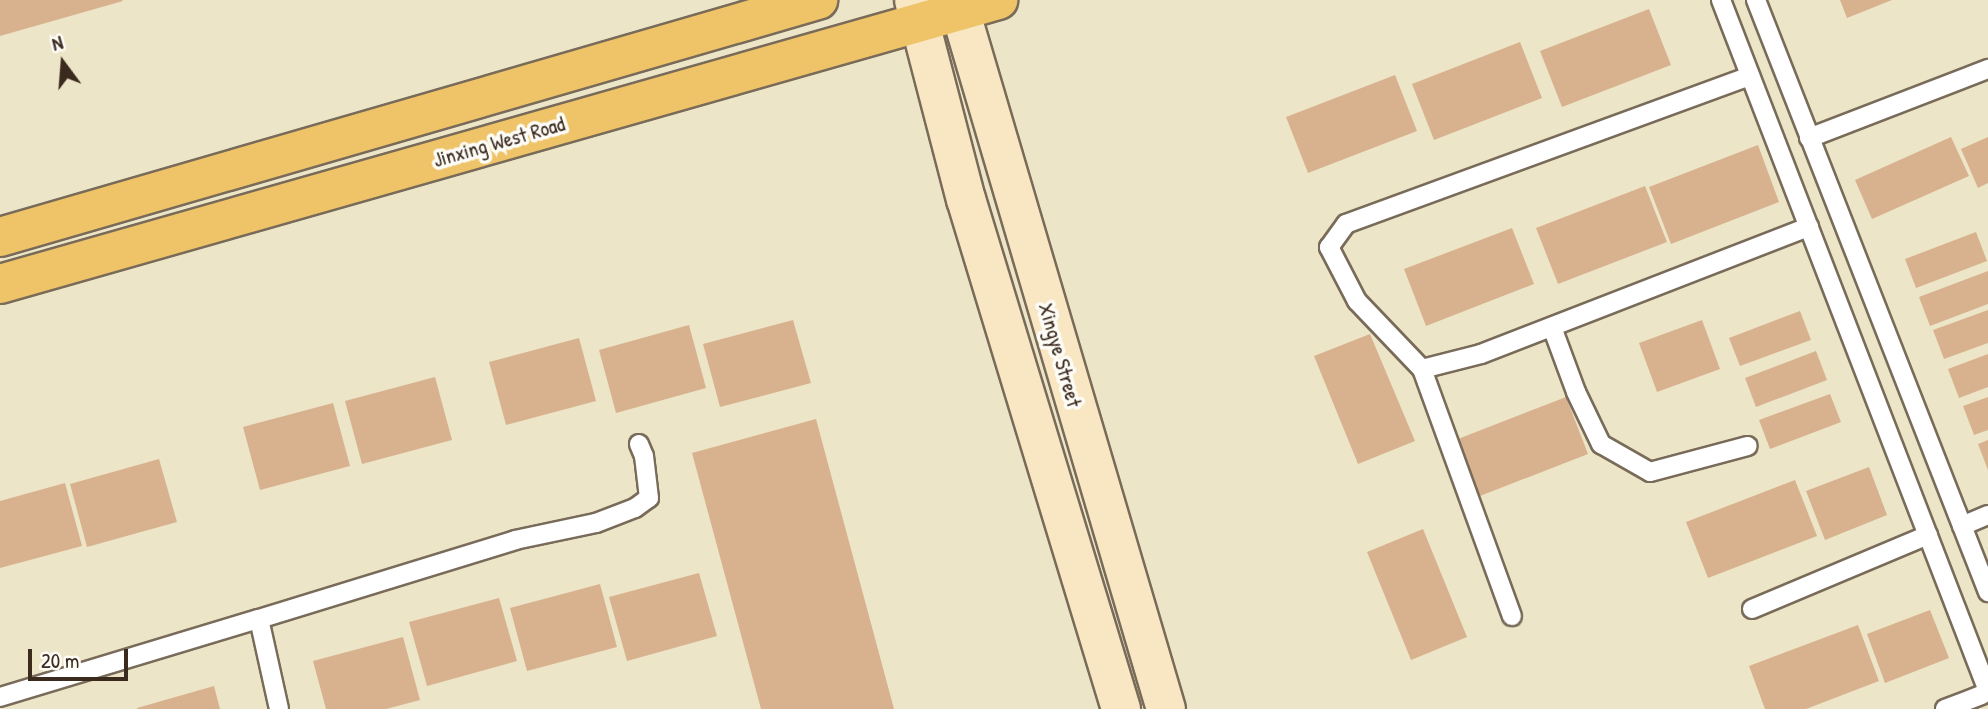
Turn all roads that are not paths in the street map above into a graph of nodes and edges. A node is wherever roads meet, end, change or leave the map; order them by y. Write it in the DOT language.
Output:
graph roads {
  1 [pos="818,0"];
  2 [pos="998,0"];
  3 [pos="1721,0"];
  4 [pos="1756,0"];
  5 [pos="958,6"];
  6 [pos="917,11"];
  7 [pos="1988,69"];
  8 [pos="1750,76"];
  9 [pos="1809,138"];
  10 [pos="1809,227"];
  11 [pos="0,237"];
  12 [pos="0,284"];
  13 [pos="1552,327"];
  14 [pos="1422,369"];
  15 [pos="639,444"];
  16 [pos="1748,446"];
  17 [pos="1988,515"];
  18 [pos="1962,526"];
  19 [pos="1928,535"];
  20 [pos="1988,592"];
  21 [pos="1752,609"];
  22 [pos="1512,616"];
  23 [pos="260,619"];
  24 [pos="1985,693"];
  25 [pos="0,697"];
  26 [pos="279,709"];
  27 [pos="1121,709"];
  28 [pos="1166,709"];
  29 [pos="1945,709"];
  1 -- 11 [label="main road"];
  2 -- 5 [label="main road, Jinxing West Road"];
  3 -- 8 [label="lane"];
  4 -- 9 [label="lane"];
  5 -- 6 [label="main road, Jinxing West Road"];
  5 -- 28 [label="main road, Xingye Street"];
  6 -- 12 [label="main road, Jinxing West Road"];
  6 -- 27 [label="main road"];
  7 -- 9 [label="lane"];
  8 -- 10 [label="lane"];
  8 -- 14 [label="lane"];
  9 -- 18 [label="lane"];
  10 -- 13 [label="lane"];
  10 -- 19 [label="lane"];
  13 -- 14 [label="lane"];
  13 -- 16 [label="lane"];
  14 -- 22 [label="lane"];
  15 -- 23 [label="lane"];
  17 -- 18 [label="lane"];
  18 -- 20 [label="lane"];
  19 -- 21 [label="lane"];
  19 -- 24 [label="lane"];
  23 -- 25 [label="lane"];
  23 -- 26 [label="lane"];
  24 -- 29 [label="lane"];
}
